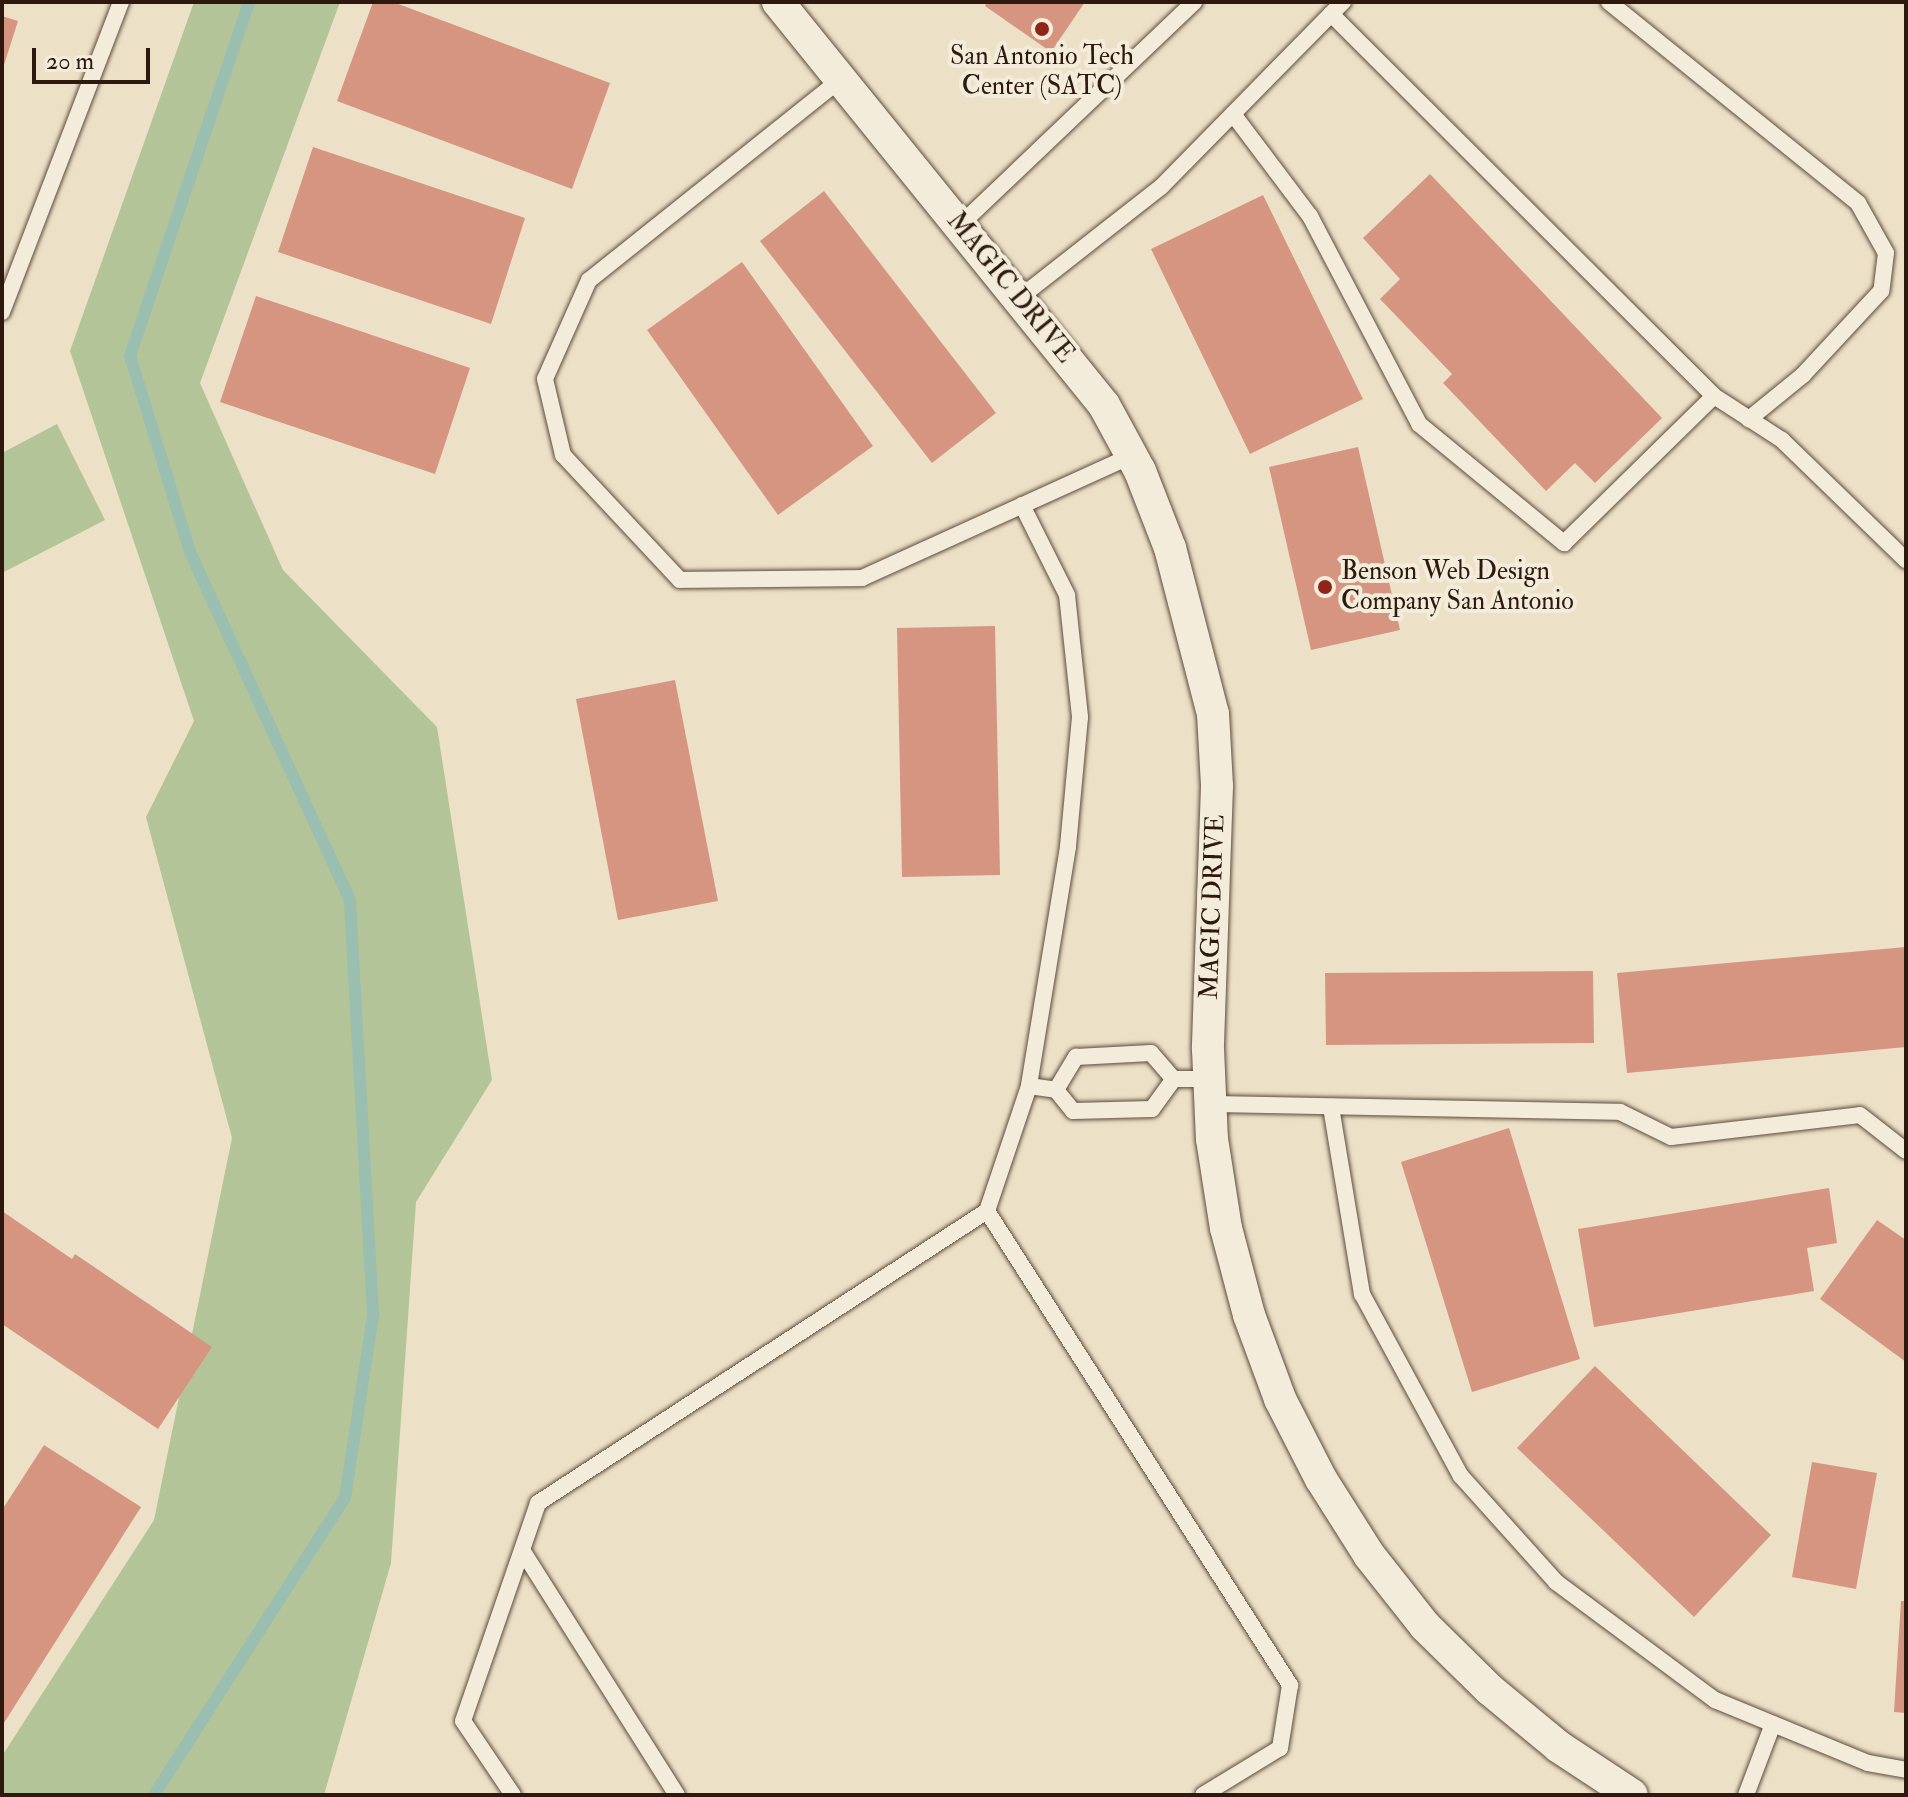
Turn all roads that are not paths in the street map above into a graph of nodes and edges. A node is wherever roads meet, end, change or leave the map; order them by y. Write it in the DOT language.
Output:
graph roads {
  1 [pos="121,2"];
  2 [pos="778,2"];
  3 [pos="1194,2"];
  4 [pos="1609,2"];
  5 [pos="1337,8"];
  6 [pos="841,79"];
  7 [pos="1233,114"];
  8 [pos="959,226"];
  9 [pos="1018,299"];
  10 [pos="2,312"];
  11 [pos="1714,396"];
  12 [pos="1749,419"];
  13 [pos="1131,456"];
  14 [pos="1022,505"];
  15 [pos="1906,560"];
  16 [pos="1174,1079"];
  17 [pos="1029,1086"];
  18 [pos="1056,1090"];
  19 [pos="1210,1092"];
  20 [pos="1331,1107"];
  21 [pos="1906,1151"];
  22 [pos="987,1211"];
  23 [pos="522,1550"];
  24 [pos="1773,1724"];
  25 [pos="1906,1770"];
  26 [pos="513,1795"];
  27 [pos="677,1795"];
  28 [pos="1203,1795"];
  29 [pos="1632,1795"];
  30 [pos="1746,1795"];
  1 -- 10 [label="lane"];
  2 -- 6 [label="street, MAGIC DRIVE"];
  3 -- 8 [label="lane"];
  4 -- 12 [label="lane"];
  5 -- 7 [label="lane"];
  5 -- 11 [label="lane"];
  6 -- 8 [label="street, MAGIC DRIVE"];
  6 -- 14 [label="lane"];
  7 -- 9 [label="lane"];
  7 -- 11 [label="lane"];
  8 -- 9 [label="street, MAGIC DRIVE"];
  9 -- 13 [label="street, MAGIC DRIVE"];
  11 -- 12 [label="lane"];
  12 -- 15 [label="lane"];
  13 -- 14 [label="lane"];
  13 -- 19 [label="street, MAGIC DRIVE"];
  14 -- 17 [label="lane"];
  16 -- 18 [label="lane"];
  16 -- 18 [label="lane"];
  16 -- 19 [label="lane"];
  17 -- 18 [label="lane"];
  17 -- 22 [label="lane"];
  19 -- 20 [label="lane"];
  19 -- 29 [label="street, MAGIC DRIVE"];
  20 -- 21 [label="lane"];
  20 -- 24 [label="lane"];
  22 -- 23 [label="lane"];
  22 -- 28 [label="lane"];
  23 -- 26 [label="lane"];
  23 -- 27 [label="lane"];
  24 -- 25 [label="lane"];
  24 -- 30 [label="lane"];
}
